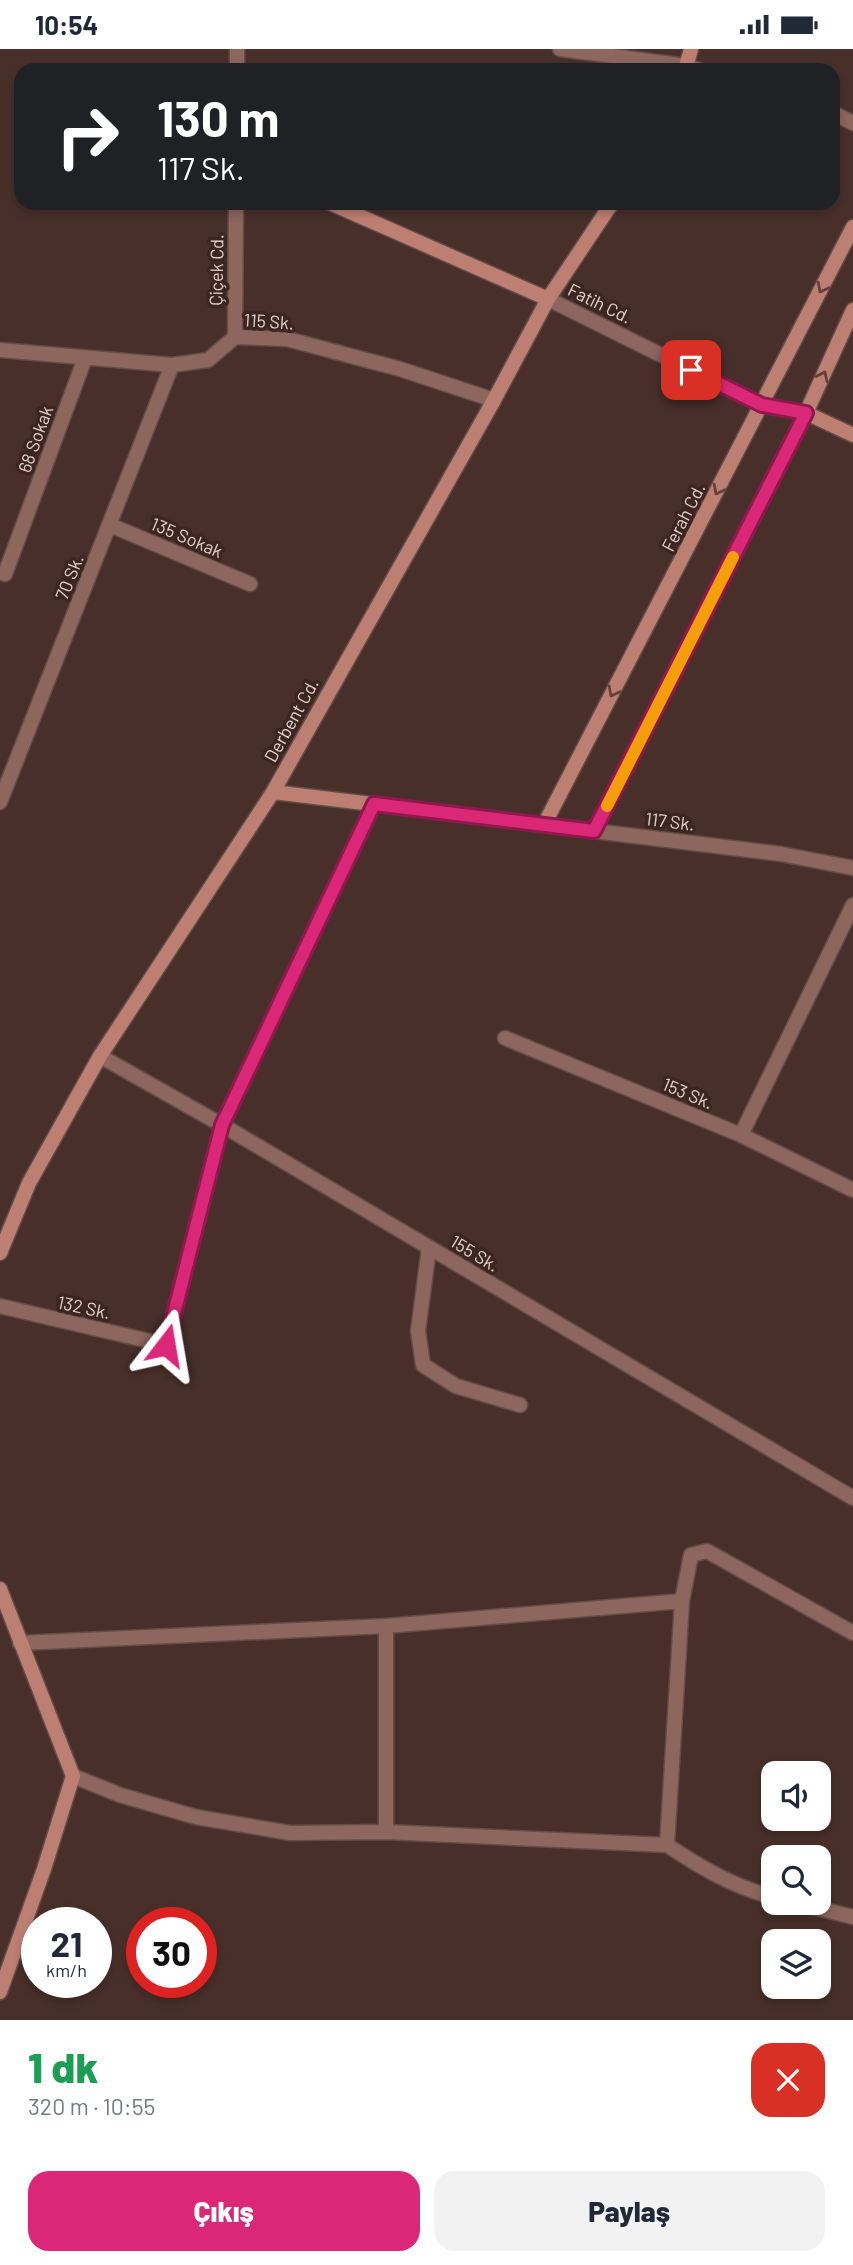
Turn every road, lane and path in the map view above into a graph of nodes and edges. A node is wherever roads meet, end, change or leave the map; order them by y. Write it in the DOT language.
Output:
graph roads {
  1 [pos="560,49"];
  2 [pos="651,63"];
  3 [pos="236,210"];
  4 [pos="346,210"];
  5 [pos="607,210"];
  6 [pos="853,227"];
  7 [pos="548,299"];
  8 [pos="853,310"];
  9 [pos="234,337"];
  10 [pos="0,350"];
  11 [pos="85,358"];
  12 [pos="172,365"];
  13 [pos="495,400"];
  14 [pos="762,405"];
  15 [pos="806,413"];
  16 [pos="853,435"];
  17 [pos="110,526"];
  18 [pos="5,574"];
  19 [pos="250,585"];
  20 [pos="273,792"];
  21 [pos="0,802"];
  22 [pos="374,804"];
  23 [pos="545,823"];
  24 [pos="594,831"];
  25 [pos="853,868"];
  26 [pos="853,905"];
  27 [pos="505,1038"];
  28 [pos="100,1056"];
  29 [pos="222,1125"];
  30 [pos="741,1135"];
  31 [pos="853,1190"];
  32 [pos="429,1248"];
  33 [pos="0,1253"];
  34 [pos="0,1306"];
  35 [pos="520,1405"];
  36 [pos="853,1495"];
  37 [pos="0,1589"];
  38 [pos="682,1601"];
  39 [pos="386,1626"];
  40 [pos="853,1633"];
  41 [pos="20,1643"];
  42 [pos="73,1776"];
  43 [pos="386,1832"];
  44 [pos="667,1845"];
  45 [pos="761,1894"];
  46 [pos="831,1912"];
  47 [pos="853,1917"];
  48 [pos="0,1992"];
  1 -- 2 [label="street"];
  3 -- 9 [label="street, Çiçek Cd."];
  4 -- 7 [label="street, Fatih Cd."];
  5 -- 7 [label="street, Derbent Cd."];
  6 -- 14 [label="street, Ferah Cd., one-way"];
  7 -- 13 [label="street, Derbent Cd."];
  7 -- 14 [label="street, Fatih Cd."];
  15 -- 8 [label="street, one-way"];
  9 -- 12 [label="street, 115 Sk."];
  9 -- 13 [label="street, 115 Sk."];
  10 -- 11 [label="street, 115 Sk."];
  11 -- 12 [label="street, 115 Sk."];
  11 -- 18 [label="street, 68 Sokak"];
  12 -- 17 [label="street, 70 Sk."];
  13 -- 20 [label="street, Derbent Cd."];
  14 -- 15 [label="street, Fatih Cd."];
  14 -- 23 [label="street, Ferah Cd., one-way"];
  15 -- 16 [label="street, Fatih Cd."];
  15 -- 24 [label="street"];
  17 -- 19 [label="street, 135 Sokak"];
  17 -- 21 [label="street, 70 Sk."];
  20 -- 22 [label="street, 117 Sk."];
  20 -- 28 [label="street, Derbent Cd."];
  22 -- 23 [label="street, 117 Sk."];
  22 -- 29 [label="street, 132 Sk."];
  23 -- 24 [label="street, 117 Sk."];
  24 -- 25 [label="street, 117 Sk."];
  26 -- 30 [label="street"];
  27 -- 30 [label="street, 153 Sk."];
  28 -- 29 [label="street, 155 Sk."];
  28 -- 33 [label="street, Derbent Cd."];
  29 -- 32 [label="street, 155 Sk."];
  29 -- 34 [label="street, 132 Sk."];
  30 -- 31 [label="street, 153 Sk."];
  32 -- 35 [label="street"];
  32 -- 36 [label="street, 155 Sk."];
  37 -- 41 [label="street"];
  38 -- 39 [label="street"];
  38 -- 40 [label="street"];
  38 -- 44 [label="street"];
  39 -- 41 [label="street"];
  39 -- 43 [label="street"];
  41 -- 42 [label="street"];
  42 -- 43 [label="street"];
  42 -- 48 [label="street"];
  43 -- 44 [label="street"];
  44 -- 45 [label="street"];
  46 -- 47 [label="street"];
}
